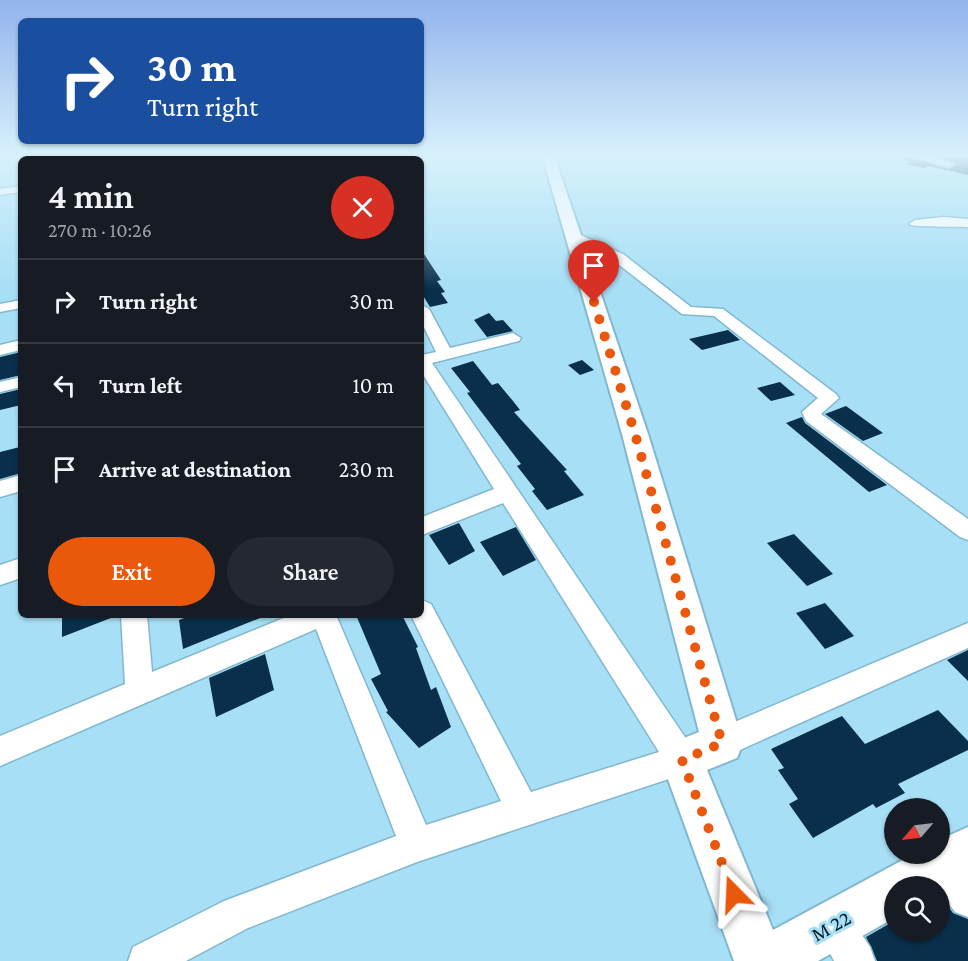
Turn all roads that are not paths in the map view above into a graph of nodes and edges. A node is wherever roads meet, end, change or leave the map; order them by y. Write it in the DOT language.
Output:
graph roads {
  1 [pos="562,200"];
  2 [pos="968,223"];
  3 [pos="915,224"];
  4 [pos="574,236"];
  5 [pos="18,305"];
  6 [pos="0,308"];
  7 [pos="424,313"];
  8 [pos="513,338"];
  9 [pos="18,346"];
  10 [pos="0,350"];
  11 [pos="429,358"];
  12 [pos="18,383"];
  13 [pos="0,387"];
  14 [pos="18,484"];
  15 [pos="0,489"];
  16 [pos="508,492"];
  17 [pos="424,525"];
  18 [pos="968,531"];
  19 [pos="18,569"];
  20 [pos="0,575"];
  21 [pos="424,616"];
  22 [pos="134,618"];
  23 [pos="314,618"];
  24 [pos="322,618"];
  25 [pos="968,635"];
  26 [pos="140,692"];
  27 [pos="722,743"];
  28 [pos="0,751"];
  29 [pos="682,760"];
  30 [pos="523,811"];
  31 [pos="417,845"];
  32 [pos="959,871"];
  33 [pos="940,876"];
  34 [pos="884,902"];
  35 [pos="845,943"];
  36 [pos="147,961"];
  37 [pos="760,961"];
  38 [pos="768,961"];
  1 -- 4 [label="street"];
  2 -- 3 [label="street"];
  4 -- 18 [label="street"];
  4 -- 27 [label="street"];
  5 -- 6 [label="street"];
  7 -- 11 [label="street"];
  8 -- 11 [label="street"];
  9 -- 10 [label="street"];
  11 -- 16 [label="street"];
  12 -- 13 [label="street"];
  14 -- 15 [label="street"];
  16 -- 17 [label="street"];
  16 -- 29 [label="street"];
  19 -- 20 [label="street"];
  21 -- 30 [label="street"];
  22 -- 26 [label="street"];
  23 -- 26 [label="street"];
  24 -- 31 [label="street"];
  25 -- 27 [label="street"];
  26 -- 28 [label="street"];
  27 -- 29 [label="street"];
  29 -- 30 [label="street"];
  29 -- 37 [label="street"];
  30 -- 31 [label="street"];
  31 -- 36 [label="street"];
  32 -- 33 [label="street"];
  34 -- 35 [label="street, M 22"];
  35 -- 38 [label="street, M 22"];
}
